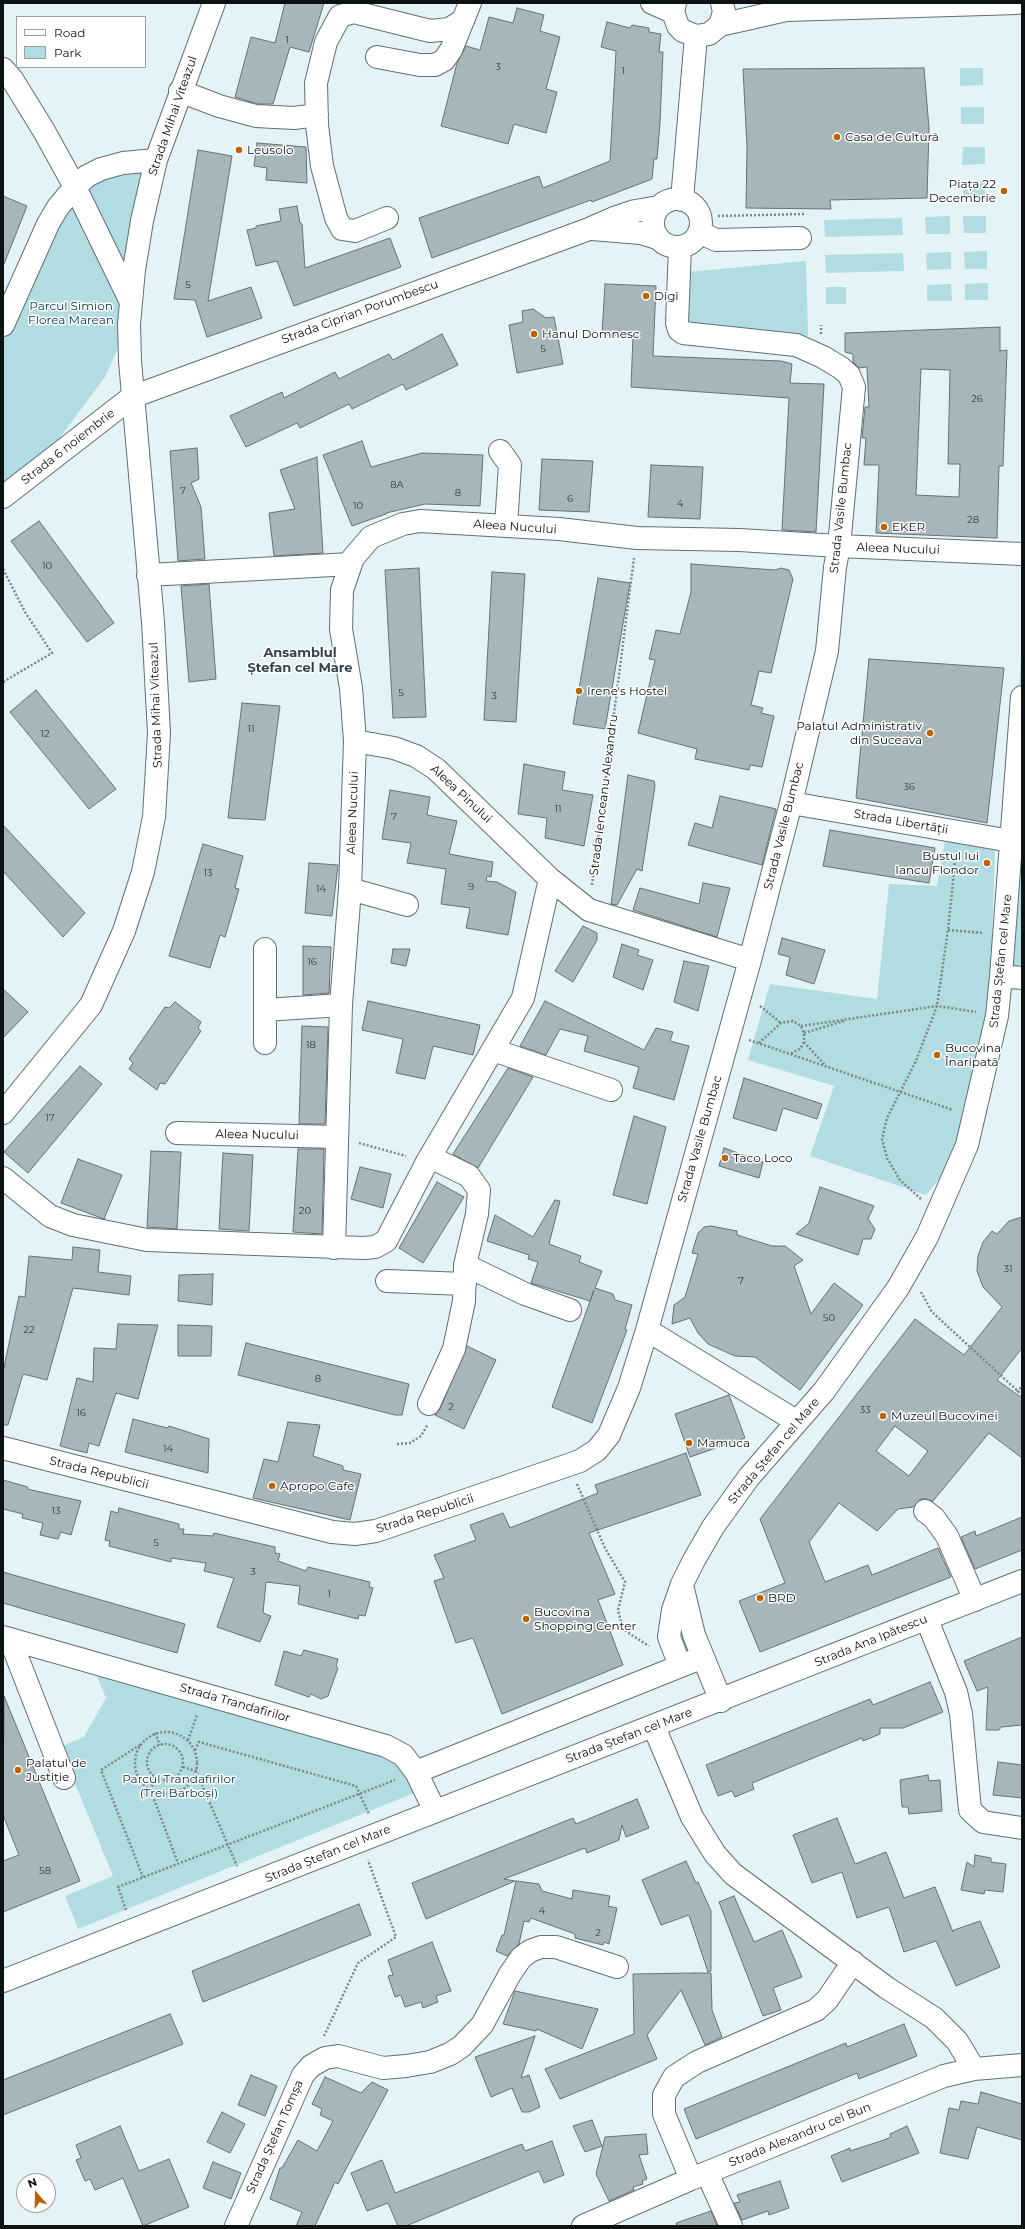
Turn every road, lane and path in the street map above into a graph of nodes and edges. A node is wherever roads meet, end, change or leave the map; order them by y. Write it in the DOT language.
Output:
graph roads {
  1 [pos="214,3"];
  2 [pos="652,3"];
  3 [pos="722,3"];
  4 [pos="744,3"];
  5 [pos="1018,3"];
  6 [pos="674,8"];
  7 [pos="786,10"];
  8 [pos="466,12"];
  9 [pos="720,25"];
  10 [pos="696,36"];
  11 [pos="377,57"];
  12 [pos="3,69"];
  13 [pos="180,92"];
  14 [pos="317,115"];
  15 [pos="156,160"];
  16 [pos="74,187"];
  17 [pos="682,200"];
  18 [pos="659,207"];
  19 [pos="805,214"];
  20 [pos="387,218"];
  21 [pos="699,224"];
  22 [pos="589,229"];
  23 [pos="657,238"];
  24 [pos="800,238"];
  25 [pos="680,247"];
  26 [pos="131,303"];
  27 [pos="3,325"];
  28 [pos="132,397"];
  29 [pos="500,451"];
  30 [pos="3,497"];
  31 [pos="506,526"];
  32 [pos="637,538"];
  33 [pos="839,546"];
  34 [pos="1022,554"];
  35 [pos="351,564"];
  36 [pos="3,569"];
  37 [pos="148,575"];
  38 [pos="3,682"];
  39 [pos="1022,697"];
  40 [pos="355,741"];
  41 [pos="791,803"];
  42 [pos="958,832"];
  43 [pos="1011,842"];
  44 [pos="550,879"];
  45 [pos="350,889"];
  46 [pos="407,905"];
  47 [pos="589,910"];
  48 [pos="948,930"];
  49 [pos="1004,935"];
  50 [pos="265,949"];
  51 [pos="750,960"];
  52 [pos="1012,977"];
  53 [pos="341,1005"];
  54 [pos="937,1006"];
  55 [pos="265,1010"];
  56 [pos="996,1016"];
  57 [pos="853,1018"];
  58 [pos="801,1026"];
  59 [pos="729,1033"];
  60 [pos="804,1033"];
  61 [pos="804,1042"];
  62 [pos="265,1043"];
  63 [pos="759,1044"];
  64 [pos="493,1050"];
  65 [pos="790,1054"];
  66 [pos="826,1066"];
  67 [pos="611,1090"];
  68 [pos="900,1092"];
  69 [pos="3,1113"];
  70 [pos="974,1117"];
  71 [pos="177,1133"];
  72 [pos="337,1137"];
  73 [pos="429,1160"];
  74 [pos="3,1178"];
  75 [pos="937,1213"];
  76 [pos="334,1248"];
  77 [pos="465,1274"];
  78 [pos="387,1281"];
  79 [pos="917,1286"];
  80 [pos="570,1310"];
  81 [pos="647,1330"];
  82 [pos="1022,1386"];
  83 [pos="1017,1392"];
  84 [pos="1022,1395"];
  85 [pos="429,1404"];
  86 [pos="796,1421"];
  87 [pos="398,1444"];
  88 [pos="3,1448"];
  89 [pos="569,1465"];
  90 [pos="925,1511"];
  91 [pos="1022,1581"];
  92 [pos="682,1584"];
  93 [pos="976,1600"];
  94 [pos="927,1620"];
  95 [pos="6,1638"];
  96 [pos="703,1657"];
  97 [pos="680,1666"];
  98 [pos="205,1694"];
  99 [pos="721,1701"];
  100 [pos="654,1727"];
  101 [pos="155,1734"];
  102 [pos="188,1740"];
  103 [pos="140,1745"];
  104 [pos="160,1745"];
  105 [pos="195,1750"];
  106 [pos="183,1767"];
  107 [pos="196,1771"];
  108 [pos="416,1772"];
  109 [pos="64,1778"];
  110 [pos="157,1778"];
  111 [pos="150,1789"];
  112 [pos="360,1794"];
  113 [pos="435,1811"];
  114 [pos="1022,1828"];
  115 [pos="370,1837"];
  116 [pos="228,1844"];
  117 [pos="178,1863"];
  118 [pos="143,1877"];
  119 [pos="246,1886"];
  120 [pos="134,1930"];
  121 [pos="853,1962"];
  122 [pos="616,1967"];
  123 [pos="3,1981"];
  124 [pos="325,2047"];
  125 [pos="1022,2065"];
  126 [pos="974,2069"];
  127 [pos="699,2176"];
  128 [pos="236,2226"];
  129 [pos="583,2226"];
  130 [pos="730,2226"];
  1 -- 13 [label="street, Strada Mihai Viteazul"];
  2 -- 6 [label="street"];
  3 -- 9 [label="street"];
  4 -- 7 [label="street"];
  5 -- 7 [label="street"];
  6 -- 10 [label="street"];
  7 -- 9 [label="street"];
  8 -- 11 [label="street"];
  8 -- 14 [label="street"];
  9 -- 10 [label="street"];
  10 -- 17 [label="street"];
  12 -- 16 [label="street, Strada Mihai Viteazul"];
  13 -- 14 [label="street"];
  13 -- 15 [label="street, Strada Mihai Viteazul"];
  14 -- 20 [label="street"];
  15 -- 16 [label="street"];
  15 -- 26 [label="street, Strada Mihai Viteazul"];
  16 -- 26 [label="street, Strada Mihai Viteazul"];
  16 -- 27 [label="street"];
  17 -- 18 [label="street"];
  17 -- 21 [label="street"];
  18 -- 22 [label="street, Strada Ciprian Porumbescu"];
  18 -- 23 [label="street"];
  19 -- 21 [label="path"];
  21 -- 24 [label="street"];
  21 -- 25 [label="street"];
  22 -- 23 [label="street, Strada Ciprian Porumbescu"];
  22 -- 28 [label="street, Strada Ciprian Porumbescu"];
  23 -- 25 [label="street"];
  25 -- 33 [label="street, Strada Vasile Bumbac"];
  26 -- 28 [label="street, Strada Mihai Viteazul"];
  28 -- 30 [label="street, Strada 6 noiembrie"];
  28 -- 37 [label="street, Strada Mihai Viteazul"];
  29 -- 31 [label="street"];
  31 -- 32 [label="street, Aleea Nucului"];
  31 -- 35 [label="street, Aleea Nucului"];
  32 -- 33 [label="street, Aleea Nucului"];
  32 -- 47 [label="path, Strada Ienceanu Alexandru"];
  33 -- 34 [label="street, Aleea Nucului"];
  33 -- 41 [label="street, Strada Vasile Bumbac"];
  35 -- 37 [label="street"];
  35 -- 40 [label="street, Aleea Nucului"];
  36 -- 38 [label="path"];
  37 -- 69 [label="street, Strada Mihai Viteazul"];
  39 -- 43 [label="street, Strada Ștefan cel Mare"];
  40 -- 44 [label="street, Aleea Pinului"];
  40 -- 45 [label="street, Aleea Nucului"];
  41 -- 42 [label="street, Strada Libertății"];
  41 -- 51 [label="street, Strada Vasile Bumbac"];
  42 -- 43 [label="street, Strada Libertății"];
  42 -- 48 [label="path"];
  43 -- 49 [label="street, Strada Ștefan cel Mare"];
  44 -- 47 [label="street"];
  44 -- 64 [label="street"];
  45 -- 46 [label="street"];
  45 -- 53 [label="street, Aleea Nucului"];
  47 -- 51 [label="street"];
  48 -- 49 [label="path"];
  48 -- 54 [label="path"];
  49 -- 52 [label="street, Strada Ștefan cel Mare"];
  50 -- 55 [label="street"];
  51 -- 59 [label="street, Strada Vasile Bumbac"];
  52 -- 56 [label="street, Strada Ștefan cel Mare"];
  53 -- 55 [label="street"];
  53 -- 72 [label="street, Aleea Nucului"];
  54 -- 56 [label="path"];
  54 -- 57 [label="path"];
  54 -- 68 [label="path"];
  55 -- 62 [label="street"];
  56 -- 70 [label="street, Strada Ștefan cel Mare"];
  57 -- 58 [label="path"];
  57 -- 60 [label="path"];
  58 -- 60 [label="path"];
  58 -- 63 [label="path"];
  59 -- 63 [label="path"];
  59 -- 81 [label="street, Strada Vasile Bumbac"];
  60 -- 61 [label="path"];
  61 -- 65 [label="path"];
  61 -- 66 [label="path"];
  63 -- 65 [label="path"];
  64 -- 67 [label="street"];
  64 -- 73 [label="street"];
  65 -- 66 [label="path"];
  66 -- 68 [label="path"];
  68 -- 70 [label="path"];
  68 -- 75 [label="path"];
  70 -- 75 [label="street, Strada Ștefan cel Mare"];
  71 -- 72 [label="street, Aleea Nucului"];
  72 -- 73 [label="path"];
  72 -- 76 [label="street, Aleea Nucului"];
  73 -- 76 [label="street"];
  73 -- 77 [label="street"];
  74 -- 76 [label="street"];
  75 -- 86 [label="street, Strada Ștefan cel Mare"];
  77 -- 78 [label="street"];
  77 -- 80 [label="street"];
  77 -- 85 [label="street"];
  79 -- 83 [label="path"];
  81 -- 86 [label="street"];
  81 -- 89 [label="street, Strada Republicii"];
  82 -- 83 [label="path"];
  83 -- 84 [label="path"];
  85 -- 87 [label="path"];
  86 -- 92 [label="street, Strada Ștefan cel Mare"];
  88 -- 89 [label="street, Strada Republicii"];
  89 -- 97 [label="path"];
  90 -- 93 [label="street"];
  91 -- 93 [label="street, Strada Ana Ipătescu"];
  92 -- 96 [label="street"];
  92 -- 97 [label="street, Strada Ștefan cel Mare"];
  93 -- 94 [label="street, Strada Ana Ipătescu"];
  94 -- 99 [label="street, Strada Ana Ipătescu"];
  94 -- 114 [label="street"];
  95 -- 98 [label="street, Strada Trandafirilor"];
  95 -- 109 [label="street"];
  96 -- 97 [label="street"];
  96 -- 99 [label="street"];
  97 -- 108 [label="street"];
  98 -- 102 [label="path"];
  98 -- 108 [label="street, Strada Trandafirilor"];
  99 -- 100 [label="street, Strada Ștefan cel Mare"];
  100 -- 113 [label="street, Strada Ștefan cel Mare"];
  100 -- 121 [label="street"];
  101 -- 102 [label="path"];
  101 -- 103 [label="path"];
  101 -- 104 [label="path"];
  102 -- 105 [label="path"];
  103 -- 111 [label="path"];
  103 -- 118 [label="path"];
  104 -- 106 [label="path"];
  104 -- 110 [label="path"];
  105 -- 107 [label="path"];
  105 -- 112 [label="path"];
  106 -- 107 [label="path"];
  106 -- 110 [label="path"];
  107 -- 111 [label="path"];
  107 -- 116 [label="path"];
  108 -- 112 [label="path"];
  108 -- 113 [label="street, Strada Trandafirilor"];
  110 -- 111 [label="path"];
  111 -- 117 [label="path"];
  112 -- 115 [label="path"];
  112 -- 116 [label="path"];
  113 -- 115 [label="street, Strada Ștefan cel Mare"];
  115 -- 119 [label="street, Strada Ștefan cel Mare"];
  115 -- 124 [label="path"];
  116 -- 117 [label="path"];
  116 -- 119 [label="path"];
  117 -- 118 [label="path"];
  118 -- 120 [label="path"];
  119 -- 120 [label="street, Strada Ștefan cel Mare"];
  120 -- 123 [label="street, Strada Ștefan cel Mare"];
  121 -- 126 [label="street"];
  121 -- 127 [label="street"];
  122 -- 124 [label="street"];
  124 -- 128 [label="street, Strada Ștefan Tomșa"];
  125 -- 126 [label="street, Strada Alexandru cel Bun"];
  126 -- 127 [label="street, Strada Alexandru cel Bun"];
  127 -- 129 [label="street, Strada Alexandru cel Bun"];
  127 -- 130 [label="street"];
}
